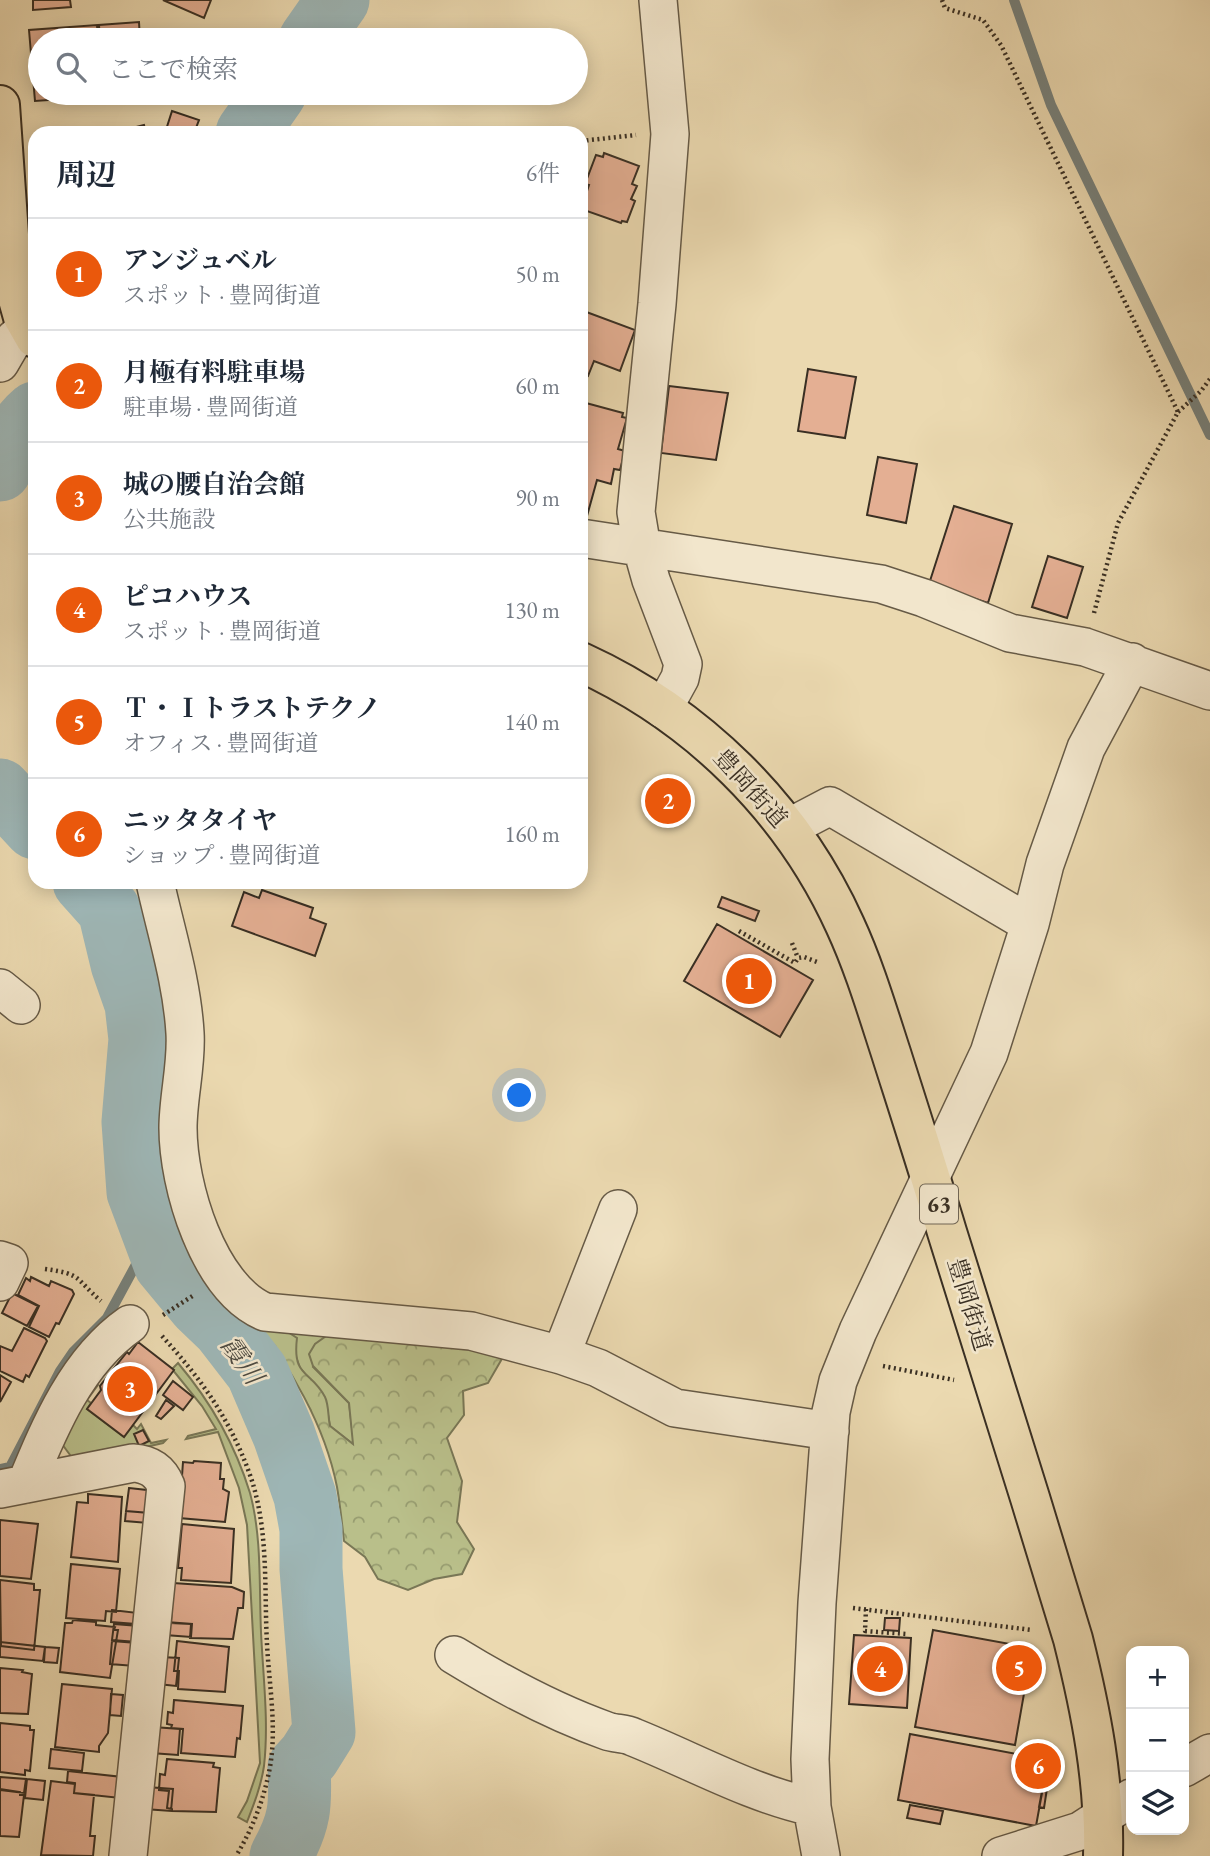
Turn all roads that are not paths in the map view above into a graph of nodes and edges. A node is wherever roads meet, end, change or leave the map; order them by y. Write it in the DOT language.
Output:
graph roads {
  1 [pos="658,0"];
  2 [pos="0,105"];
  3 [pos="5,260"];
  4 [pos="28,323"];
  5 [pos="28,335"];
  6 [pos="0,363"];
  7 [pos="588,539"];
  8 [pos="642,548"];
  9 [pos="1132,662"];
  10 [pos="588,665"];
  11 [pos="1210,691"];
  12 [pos="663,709"];
  13 [pos="788,828"];
  14 [pos="157,889"];
  15 [pos="1030,924"];
  16 [pos="931,1178"];
  17 [pos="618,1209"];
  18 [pos="150,1325"];
  19 [pos="561,1355"];
  20 [pos="830,1431"];
  21 [pos="13,1486"];
  22 [pos="454,1655"];
  23 [pos="1210,1753"];
  24 [pos="1189,1765"];
  25 [pos="1117,1806"];
  26 [pos="812,1807"];
  27 [pos="128,1856"];
  28 [pos="821,1856"];
  29 [pos="1001,1856"];
  30 [pos="1103,1856"];
  1 -- 8 [label="street"];
  2 -- 3 [label="main road"];
  3 -- 4 [label="main road"];
  5 -- 6 [label="street"];
  7 -- 8 [label="street"];
  8 -- 9 [label="street"];
  8 -- 12 [label="street"];
  9 -- 11 [label="street"];
  9 -- 15 [label="street"];
  10 -- 12 [label="main road, 豊岡街道 / 63"];
  12 -- 13 [label="main road, 豊岡街道 / 63"];
  13 -- 15 [label="street"];
  13 -- 16 [label="main road, 豊岡街道 / 63"];
  14 -- 19 [label="street"];
  15 -- 16 [label="street"];
  16 -- 20 [label="street"];
  16 -- 25 [label="main road, 豊岡街道 / 63"];
  17 -- 19 [label="street"];
  18 -- 21 [label="street"];
  19 -- 20 [label="street"];
  20 -- 26 [label="street"];
  21 -- 27 [label="street"];
  22 -- 26 [label="street"];
  23 -- 24 [label="street"];
  25 -- 29 [label="street"];
  25 -- 30 [label="main road, 豊岡街道 / 63"];
  26 -- 28 [label="street"];
}
